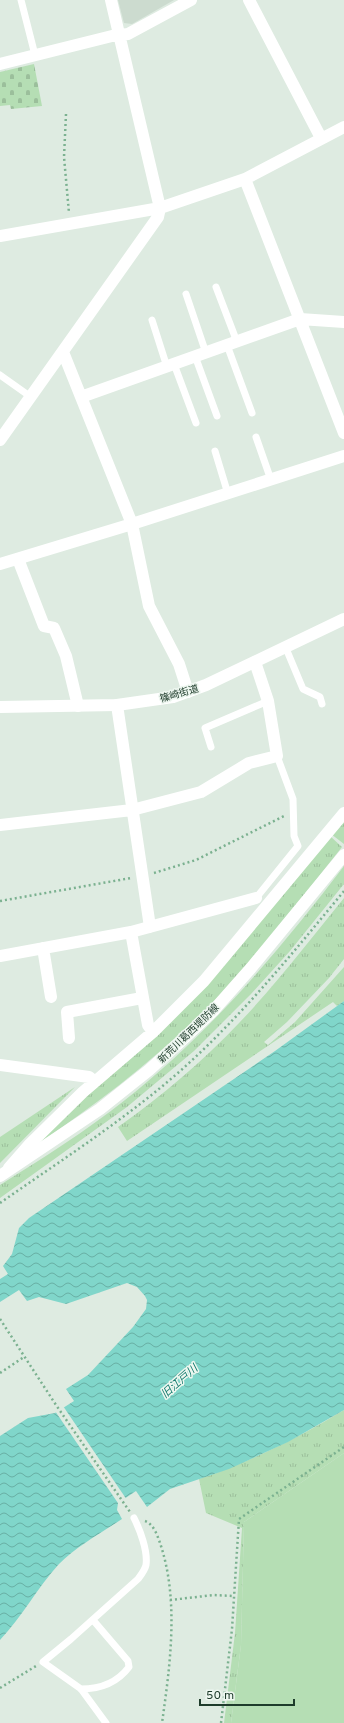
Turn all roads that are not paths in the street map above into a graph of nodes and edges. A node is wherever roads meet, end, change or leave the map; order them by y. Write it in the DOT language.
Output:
graph roads {
  1 [pos="21,0"];
  2 [pos="110,0"];
  3 [pos="191,0"];
  4 [pos="249,0"];
  5 [pos="120,35"];
  6 [pos="35,56"];
  7 [pos="0,64"];
  8 [pos="344,127"];
  9 [pos="321,138"];
  10 [pos="245,179"];
  11 [pos="160,208"];
  12 [pos="0,236"];
  13 [pos="216,287"];
  14 [pos="186,294"];
  15 [pos="300,319"];
  16 [pos="152,320"];
  17 [pos="344,322"];
  18 [pos="232,343"];
  19 [pos="63,352"];
  20 [pos="201,355"];
  21 [pos="170,365"];
  22 [pos="0,375"];
  23 [pos="31,396"];
  24 [pos="81,397"];
  25 [pos="252,413"];
  26 [pos="217,416"];
  27 [pos="196,423"];
  28 [pos="344,433"];
  29 [pos="256,437"];
  30 [pos="0,440"];
  31 [pos="215,451"];
  32 [pos="344,456"];
  33 [pos="272,480"];
  34 [pos="228,494"];
  35 [pos="132,524"];
  36 [pos="18,559"];
  37 [pos="0,564"];
  38 [pos="344,619"];
  39 [pos="285,646"];
  40 [pos="255,662"];
  41 [pos="188,692"];
  42 [pos="268,701"];
  43 [pos="322,704"];
  44 [pos="117,705"];
  45 [pos="78,706"];
  46 [pos="0,707"];
  47 [pos="211,748"];
  48 [pos="277,756"];
  49 [pos="132,810"];
  50 [pos="344,814"];
  51 [pos="0,825"];
  52 [pos="344,855"];
  53 [pos="256,898"];
  54 [pos="150,927"];
  55 [pos="131,932"];
  56 [pos="44,948"];
  57 [pos="0,956"];
  58 [pos="51,996"];
  59 [pos="142,998"];
  60 [pos="153,1032"];
  61 [pos="69,1038"];
  62 [pos="0,1065"];
  63 [pos="94,1081"];
  64 [pos="3,1174"];
  65 [pos="134,1518"];
  66 [pos="93,1620"];
  67 [pos="81,1689"];
  68 [pos="106,1723"];
  1 -- 6 [label="lane"];
  2 -- 5 [label="street"];
  3 -- 5 [label="street"];
  4 -- 9 [label="street"];
  5 -- 6 [label="street"];
  5 -- 11 [label="street"];
  6 -- 7 [label="street"];
  8 -- 9 [label="street"];
  9 -- 10 [label="street"];
  10 -- 11 [label="street"];
  10 -- 15 [label="street"];
  11 -- 12 [label="street"];
  11 -- 19 [label="street"];
  13 -- 18 [label="lane"];
  14 -- 20 [label="lane"];
  15 -- 17 [label="street"];
  15 -- 18 [label="street"];
  15 -- 28 [label="street"];
  16 -- 21 [label="lane"];
  18 -- 20 [label="street"];
  18 -- 25 [label="lane"];
  19 -- 23 [label="street"];
  19 -- 24 [label="street"];
  20 -- 21 [label="street"];
  20 -- 26 [label="lane"];
  21 -- 24 [label="street"];
  21 -- 27 [label="lane"];
  22 -- 23 [label="lane"];
  23 -- 30 [label="street"];
  24 -- 35 [label="street"];
  29 -- 33 [label="lane"];
  31 -- 34 [label="lane"];
  32 -- 33 [label="street"];
  33 -- 34 [label="street"];
  34 -- 35 [label="street"];
  35 -- 36 [label="street"];
  35 -- 41 [label="street"];
  36 -- 37 [label="street"];
  36 -- 45 [label="street"];
  38 -- 39 [label="street, 篠崎街道"];
  39 -- 40 [label="street, 篠崎街道"];
  39 -- 43 [label="lane"];
  40 -- 41 [label="street, 篠崎街道"];
  40 -- 42 [label="street"];
  41 -- 44 [label="street, 篠崎街道"];
  42 -- 47 [label="lane"];
  42 -- 48 [label="street"];
  44 -- 45 [label="street, 篠崎街道"];
  44 -- 49 [label="street"];
  45 -- 46 [label="street, 篠崎街道"];
  48 -- 49 [label="street"];
  48 -- 53 [label="lane"];
  49 -- 51 [label="street"];
  49 -- 54 [label="street"];
  50 -- 60 [label="street"];
  52 -- 64 [label="street, 新荒川葛西堤防線"];
  53 -- 54 [label="street"];
  54 -- 55 [label="street"];
  55 -- 56 [label="street"];
  55 -- 59 [label="street"];
  56 -- 57 [label="street"];
  56 -- 58 [label="street"];
  59 -- 60 [label="street"];
  59 -- 61 [label="street"];
  60 -- 63 [label="street"];
  62 -- 63 [label="street"];
  63 -- 64 [label="street"];
  65 -- 66 [label="lane"];
  66 -- 67 [label="lane"];
  66 -- 67 [label="lane"];
  67 -- 68 [label="lane"];
}
